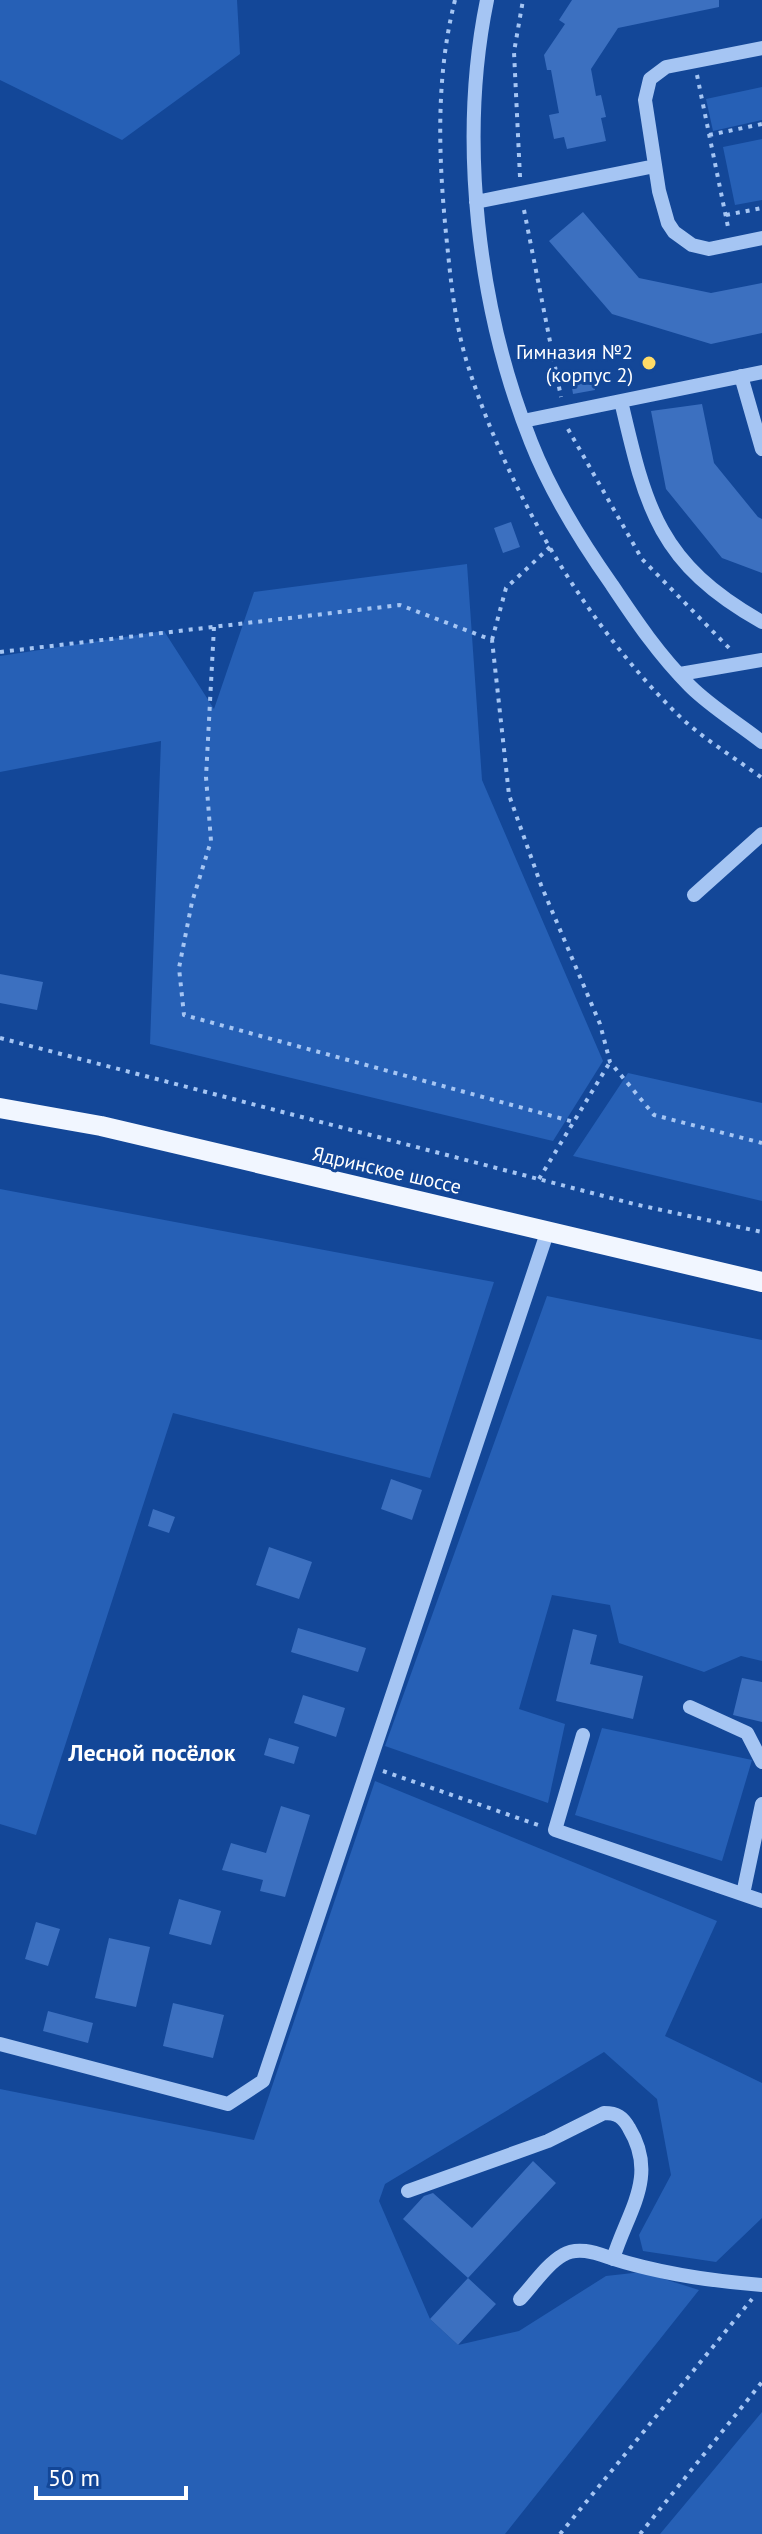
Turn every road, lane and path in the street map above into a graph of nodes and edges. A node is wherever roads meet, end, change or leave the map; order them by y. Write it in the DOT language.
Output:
graph roads {
  1 [pos="487,0"];
  2 [pos="523,0"];
  3 [pos="762,48"];
  4 [pos="694,61"];
  5 [pos="762,124"];
  6 [pos="709,135"];
  7 [pos="655,166"];
  8 [pos="521,193"];
  9 [pos="476,202"];
  10 [pos="762,208"];
  11 [pos="726,215"];
  12 [pos="762,238"];
  13 [pos="732,244"];
  14 [pos="762,372"];
  15 [pos="741,376"];
  16 [pos="621,401"];
  17 [pos="564,413"];
  18 [pos="523,421"];
  19 [pos="762,449"];
  20 [pos="551,546"];
  21 [pos="762,622"];
  22 [pos="214,627"];
  23 [pos="492,640"];
  24 [pos="0,652"];
  25 [pos="762,660"];
  26 [pos="743,663"];
  27 [pos="680,674"];
  28 [pos="762,742"];
  29 [pos="762,834"];
  30 [pos="694,895"];
  31 [pos="0,1038"];
  32 [pos="610,1062"];
  33 [pos="0,1108"];
  34 [pos="574,1122"];
  35 [pos="762,1143"];
  36 [pos="539,1179"];
  37 [pos="762,1232"];
  38 [pos="547,1233"];
  39 [pos="762,1282"];
  40 [pos="690,1707"];
  41 [pos="583,1735"];
  42 [pos="762,1762"];
  43 [pos="368,1766"];
  44 [pos="762,1804"];
  45 [pos="555,1830"];
  46 [pos="743,1894"];
  47 [pos="762,1901"];
  48 [pos="0,2044"];
  49 [pos="408,2191"];
  50 [pos="613,2259"];
  51 [pos="762,2287"];
  52 [pos="520,2299"];
  53 [pos="762,2382"];
  54 [pos="560,2534"];
  55 [pos="640,2534"];
  1 -- 9 [label="street"];
  2 -- 8 [label="path"];
  3 -- 4 [label="street"];
  4 -- 6 [label="path"];
  4 -- 7 [label="street"];
  5 -- 6 [label="path"];
  6 -- 11 [label="path"];
  7 -- 8 [label="street"];
  7 -- 13 [label="street"];
  8 -- 9 [label="street"];
  8 -- 17 [label="path"];
  9 -- 18 [label="street"];
  10 -- 11 [label="path"];
  11 -- 13 [label="path"];
  12 -- 13 [label="street"];
  14 -- 15 [label="street"];
  15 -- 16 [label="street"];
  15 -- 19 [label="street"];
  16 -- 17 [label="street"];
  16 -- 21 [label="street"];
  17 -- 18 [label="street"];
  17 -- 26 [label="path"];
  18 -- 27 [label="street"];
  20 -- 23 [label="path"];
  22 -- 23 [label="path"];
  22 -- 24 [label="path"];
  22 -- 34 [label="path"];
  23 -- 32 [label="path"];
  25 -- 26 [label="street"];
  26 -- 27 [label="street"];
  27 -- 28 [label="street"];
  29 -- 30 [label="street"];
  31 -- 36 [label="path"];
  32 -- 34 [label="path"];
  32 -- 35 [label="path"];
  33 -- 38 [label="main road, Ядринское шоссе"];
  34 -- 36 [label="path"];
  36 -- 37 [label="path"];
  38 -- 39 [label="main road, Ядринское шоссе"];
  38 -- 43 [label="street"];
  40 -- 42 [label="street"];
  41 -- 45 [label="street"];
  43 -- 45 [label="path"];
  43 -- 48 [label="street"];
  44 -- 46 [label="street"];
  45 -- 46 [label="street"];
  46 -- 47 [label="street"];
  49 -- 50 [label="street"];
  50 -- 51 [label="street"];
  50 -- 52 [label="street"];
  51 -- 54 [label="path"];
  53 -- 55 [label="path"];
}
